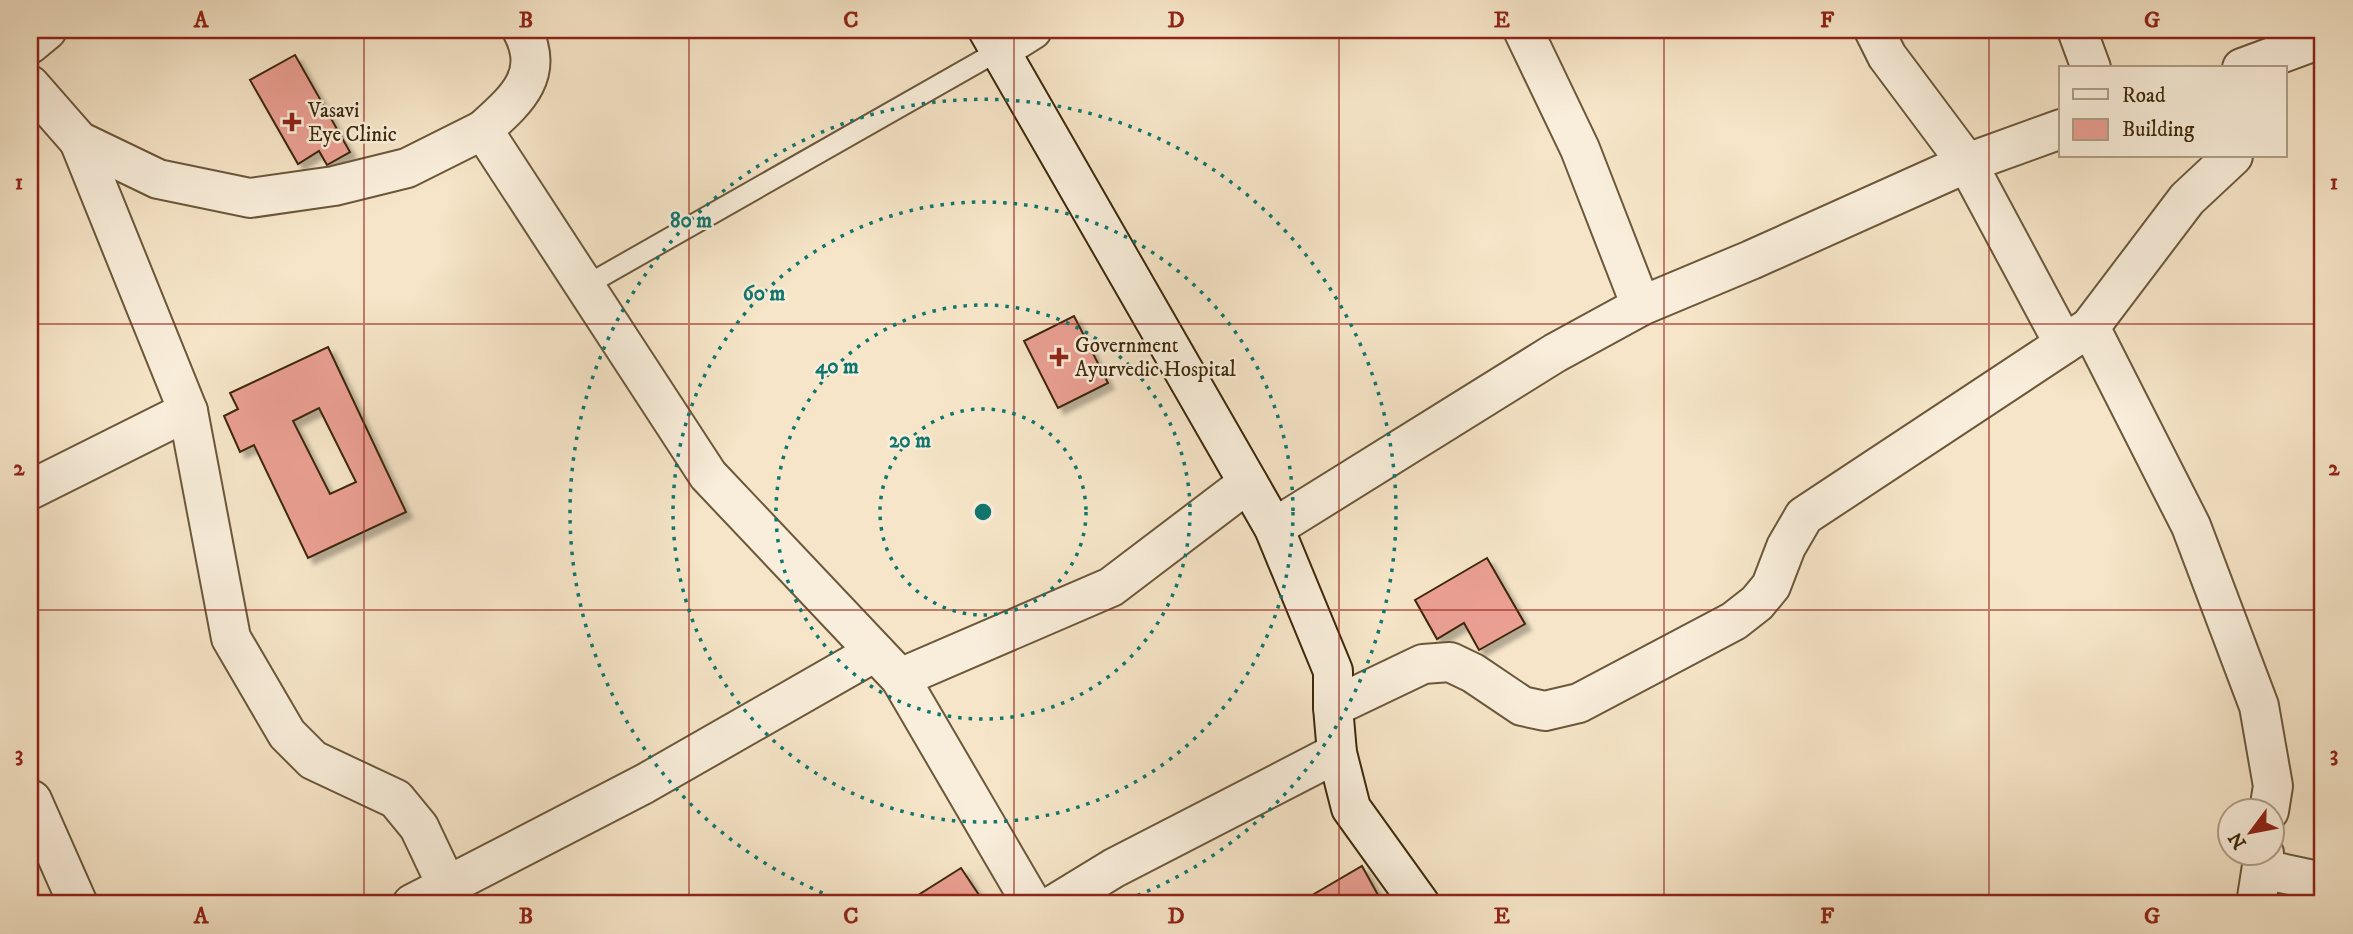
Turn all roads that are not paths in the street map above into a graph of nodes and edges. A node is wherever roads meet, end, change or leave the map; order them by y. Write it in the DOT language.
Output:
graph roads {
  1 [pos="47,30"];
  2 [pos="522,30"];
  3 [pos="1032,30"];
  4 [pos="1523,30"];
  5 [pos="1874,30"];
  6 [pos="2077,30"];
  7 [pos="2323,34"];
  8 [pos="994,40"];
  9 [pos="30,44"];
  10 [pos="2090,66"];
  11 [pos="2247,66"];
  12 [pos="30,85"];
  13 [pos="483,130"];
  14 [pos="2059,130"];
  15 [pos="79,142"];
  16 [pos="2231,158"];
  17 [pos="1967,163"];
  18 [pos="585,286"];
  19 [pos="1641,306"];
  20 [pos="2077,336"];
  21 [pos="188,411"];
  22 [pos="1248,483"];
  23 [pos="30,491"];
  24 [pos="1274,528"];
  25 [pos="887,665"];
  26 [pos="1333,707"];
  27 [pos="1337,752"];
  28 [pos="2271,797"];
  29 [pos="30,801"];
  30 [pos="2261,875"];
  31 [pos="2323,882"];
  32 [pos="447,886"];
  33 [pos="78,904"];
  34 [pos="412,904"];
  35 [pos="1032,904"];
  36 [pos="1055,904"];
  37 [pos="1420,904"];
  1 -- 9 [label="street"];
  2 -- 13 [label="street"];
  3 -- 8 [label="street"];
  4 -- 19 [label="street"];
  5 -- 17 [label="street"];
  6 -- 10 [label="street"];
  7 -- 11 [label="street"];
  8 -- 18 [label="lane"];
  8 -- 22 [label="street"];
  12 -- 15 [label="street"];
  13 -- 15 [label="street"];
  13 -- 18 [label="street"];
  14 -- 17 [label="street"];
  15 -- 21 [label="street"];
  16 -- 20 [label="street"];
  17 -- 19 [label="street"];
  17 -- 20 [label="street"];
  18 -- 25 [label="street"];
  19 -- 24 [label="street"];
  20 -- 26 [label="street"];
  20 -- 28 [label="street"];
  21 -- 23 [label="street"];
  21 -- 32 [label="street"];
  22 -- 24 [label="street"];
  22 -- 25 [label="street"];
  24 -- 26 [label="street"];
  25 -- 32 [label="street"];
  25 -- 35 [label="street"];
  26 -- 27 [label="street"];
  27 -- 36 [label="street"];
  27 -- 37 [label="street"];
  29 -- 33 [label="street"];
  30 -- 31 [label="street"];
  32 -- 34 [label="street"];
}
